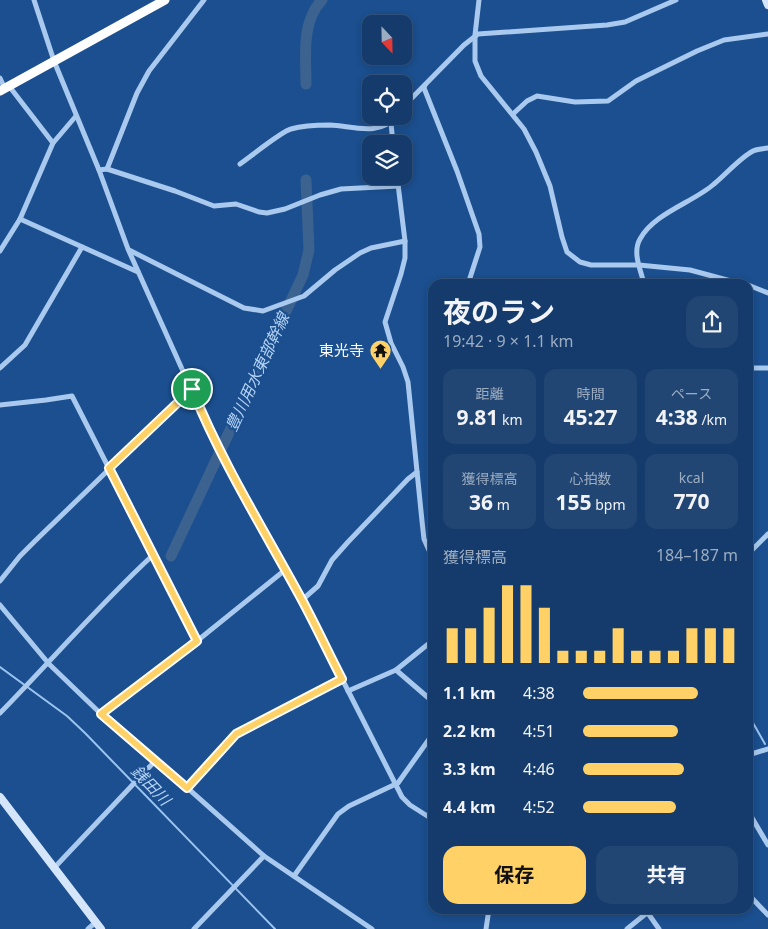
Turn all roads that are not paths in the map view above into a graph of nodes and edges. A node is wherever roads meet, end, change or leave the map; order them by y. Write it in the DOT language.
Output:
graph roads {
  1 [pos="34,0"];
  2 [pos="165,0"];
  3 [pos="204,0"];
  4 [pos="479,0"];
  5 [pos="676,0"];
  6 [pos="766,0"];
  7 [pos="154,3"];
  8 [pos="768,5"];
  9 [pos="768,34"];
  10 [pos="475,35"];
  11 [pos="54,61"];
  12 [pos="0,78"];
  13 [pos="425,85"];
  14 [pos="5,89"];
  15 [pos="412,98"];
  16 [pos="512,114"];
  17 [pos="76,116"];
  18 [pos="383,125"];
  19 [pos="52,143"];
  20 [pos="768,148"];
  21 [pos="240,164"];
  22 [pos="107,169"];
  23 [pos="99,170"];
  24 [pos="398,186"];
  25 [pos="20,219"];
  26 [pos="405,241"];
  27 [pos="82,247"];
  28 [pos="128,249"];
  29 [pos="0,251"];
  30 [pos="639,266"];
  31 [pos="139,272"];
  32 [pos="470,279"];
  33 [pos="643,279"];
  34 [pos="716,279"];
  35 [pos="753,287"];
  36 [pos="768,293"];
  37 [pos="0,368"];
  38 [pos="753,368"];
  39 [pos="768,368"];
  40 [pos="192,389"];
  41 [pos="0,405"];
  42 [pos="109,468"];
  43 [pos="417,472"];
  44 [pos="768,534"];
  45 [pos="428,548"];
  46 [pos="753,549"];
  47 [pos="153,555"];
  48 [pos="285,570"];
  49 [pos="0,581"];
  50 [pos="302,600"];
  51 [pos="0,606"];
  52 [pos="197,641"];
  53 [pos="428,644"];
  54 [pos="48,664"];
  55 [pos="396,670"];
  56 [pos="342,679"];
  57 [pos="348,691"];
  58 [pos="428,698"];
  59 [pos="0,713"];
  60 [pos="101,714"];
  61 [pos="428,740"];
  62 [pos="768,749"];
  63 [pos="753,754"];
  64 [pos="156,760"];
  65 [pos="396,784"];
  66 [pos="187,788"];
  67 [pos="0,797"];
  68 [pos="428,816"];
  69 [pos="753,820"];
  70 [pos="768,845"];
  71 [pos="264,856"];
  72 [pos="54,867"];
  73 [pos="294,876"];
  74 [pos="753,899"];
  75 [pos="488,914"];
  76 [pos="644,914"];
  77 [pos="649,914"];
  78 [pos="768,915"];
  79 [pos="99,926"];
  80 [pos="88,929"];
  81 [pos="194,929"];
  82 [pos="372,929"];
  83 [pos="486,929"];
  84 [pos="628,929"];
  85 [pos="659,929"];
  1 -- 11 [label="street"];
  2 -- 7 [label="highway"];
  3 -- 22 [label="street"];
  4 -- 10 [label="street"];
  5 -- 10 [label="street"];
  6 -- 8 [label="street"];
  7 -- 11 [label="highway"];
  9 -- 16 [label="street"];
  10 -- 13 [label="street"];
  10 -- 16 [label="street"];
  11 -- 14 [label="highway"];
  11 -- 17 [label="street"];
  12 -- 14 [label="street"];
  13 -- 15 [label="street"];
  13 -- 32 [label="street"];
  14 -- 19 [label="street"];
  16 -- 30 [label="street"];
  17 -- 19 [label="street"];
  17 -- 23 [label="street"];
  18 -- 21 [label="street"];
  19 -- 25 [label="street"];
  20 -- 30 [label="street"];
  22 -- 23 [label="street"];
  22 -- 24 [label="street"];
  23 -- 28 [label="street"];
  24 -- 26 [label="street"];
  25 -- 27 [label="street"];
  25 -- 29 [label="street"];
  26 -- 28 [label="street"];
  26 -- 43 [label="street"];
  27 -- 31 [label="street"];
  27 -- 37 [label="street"];
  28 -- 31 [label="street"];
  30 -- 33 [label="street"];
  30 -- 34 [label="street"];
  31 -- 40 [label="street"];
  35 -- 36 [label="street"];
  38 -- 39 [label="street"];
  40 -- 42 [label="street"];
  40 -- 48 [label="street"];
  41 -- 42 [label="street"];
  42 -- 47 [label="street"];
  42 -- 49 [label="street"];
  43 -- 45 [label="street"];
  43 -- 50 [label="street"];
  44 -- 46 [label="street"];
  47 -- 52 [label="street"];
  47 -- 54 [label="street"];
  48 -- 50 [label="street"];
  48 -- 52 [label="street"];
  50 -- 56 [label="street"];
  51 -- 54 [label="street"];
  52 -- 60 [label="street"];
  53 -- 55 [label="street"];
  54 -- 59 [label="street"];
  54 -- 60 [label="street"];
  55 -- 57 [label="street"];
  55 -- 58 [label="street"];
  56 -- 57 [label="street"];
  56 -- 66 [label="street"];
  57 -- 65 [label="street"];
  60 -- 64 [label="street"];
  61 -- 65 [label="street"];
  62 -- 63 [label="street"];
  64 -- 66 [label="street"];
  64 -- 72 [label="street"];
  65 -- 68 [label="street"];
  65 -- 73 [label="street"];
  66 -- 71 [label="street"];
  67 -- 72 [label="street"];
  69 -- 70 [label="street"];
  71 -- 73 [label="street"];
  71 -- 81 [label="street"];
  72 -- 79 [label="street"];
  73 -- 82 [label="street"];
  74 -- 78 [label="street"];
  75 -- 83 [label="street"];
  76 -- 84 [label="street"];
  77 -- 85 [label="street"];
  79 -- 80 [label="street"];
}
